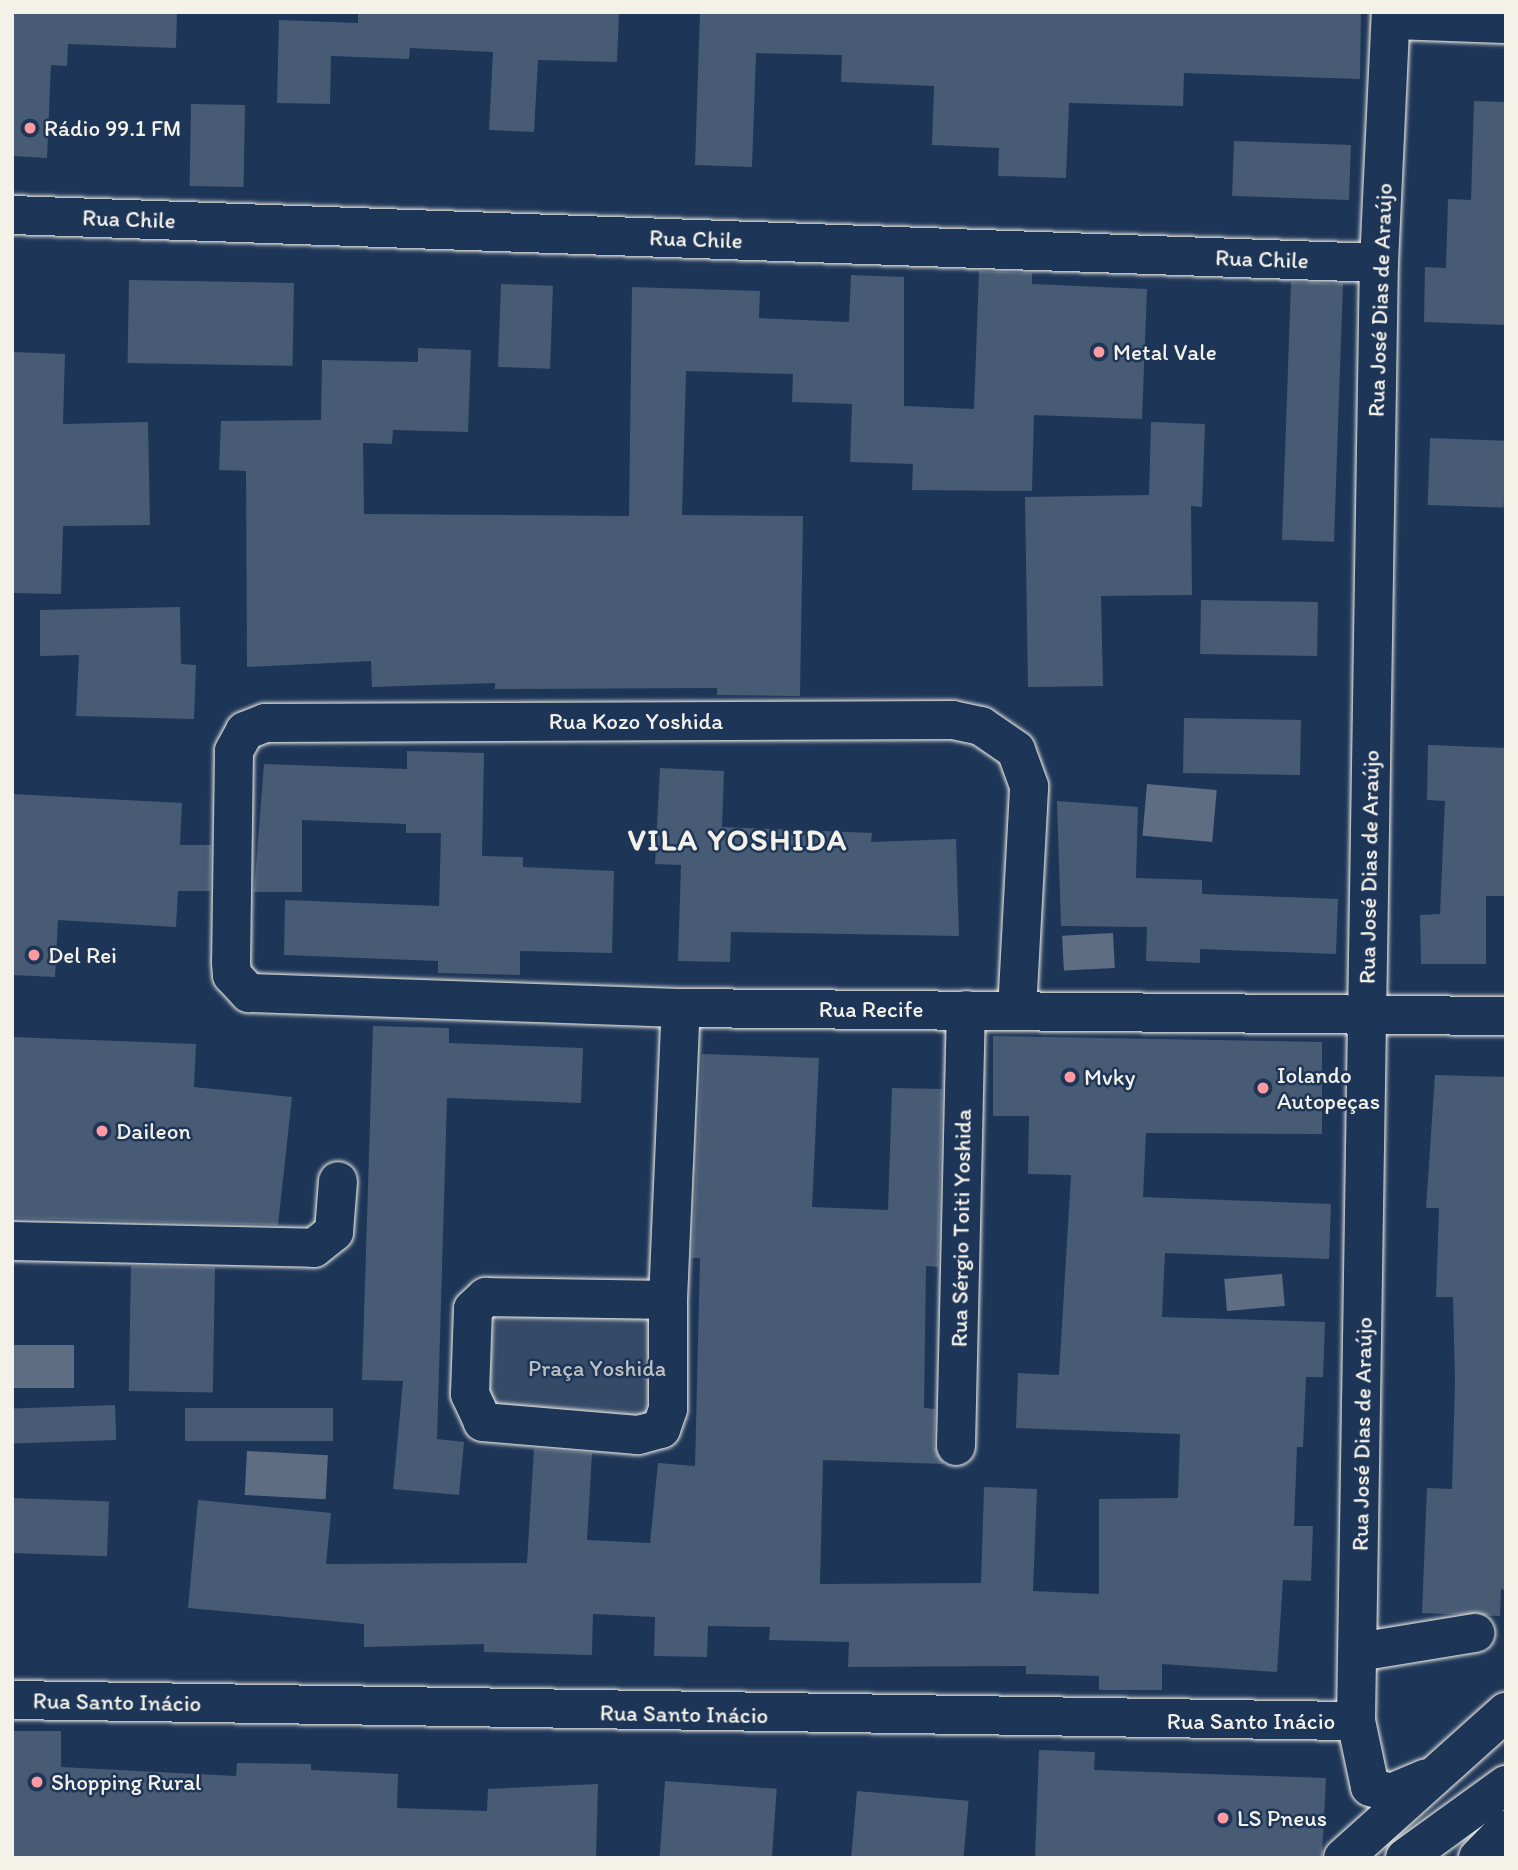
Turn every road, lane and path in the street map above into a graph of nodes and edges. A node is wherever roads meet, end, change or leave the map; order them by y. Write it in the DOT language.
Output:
graph roads {
  1 [pos="1391,16"];
  2 [pos="1506,24"];
  3 [pos="12,215"];
  4 [pos="1379,263"];
  5 [pos="239,986"];
  6 [pos="681,1008"];
  7 [pos="966,1010"];
  8 [pos="1017,1011"];
  9 [pos="1366,1014"];
  10 [pos="1506,1016"];
  11 [pos="338,1181"];
  12 [pos="12,1241"];
  13 [pos="668,1300"];
  14 [pos="956,1446"];
  15 [pos="1475,1633"];
  16 [pos="1359,1652"];
  17 [pos="12,1699"];
  18 [pos="1506,1712"];
  19 [pos="1356,1721"];
  20 [pos="1446,1768"];
  21 [pos="1506,1785"];
  22 [pos="1506,1829"];
  23 [pos="1343,1858"];
  24 [pos="1405,1858"];
  25 [pos="1478,1858"];
  1 -- 2 [label="main road"];
  1 -- 4 [label="main road, Rua José Dias de Araújo"];
  3 -- 4 [label="main road, Rua Chile"];
  4 -- 9 [label="main road, Rua José Dias de Araújo"];
  5 -- 6 [label="main road, Rua Recife"];
  5 -- 8 [label="main road, Rua Kozo Yoshida"];
  6 -- 7 [label="main road, Rua Recife"];
  6 -- 13 [label="main road"];
  7 -- 8 [label="main road, Rua Recife"];
  7 -- 14 [label="main road, Rua Sérgio Toiti Yoshida"];
  8 -- 9 [label="main road, Rua Recife"];
  9 -- 10 [label="main road, Rua Recife"];
  9 -- 16 [label="main road, Rua José Dias de Araújo"];
  11 -- 12 [label="main road"];
  13 -- 13 [label="main road"];
  15 -- 16 [label="main road"];
  16 -- 19 [label="main road, Rua José Dias de Araújo"];
  17 -- 19 [label="main road, Rua Santo Inácio"];
  18 -- 20 [label="main road"];
  19 -- 20 [label="main road, Rua José Dias de Araújo"];
  20 -- 23 [label="main road"];
  21 -- 24 [label="main road"];
  22 -- 25 [label="main road"];
}
